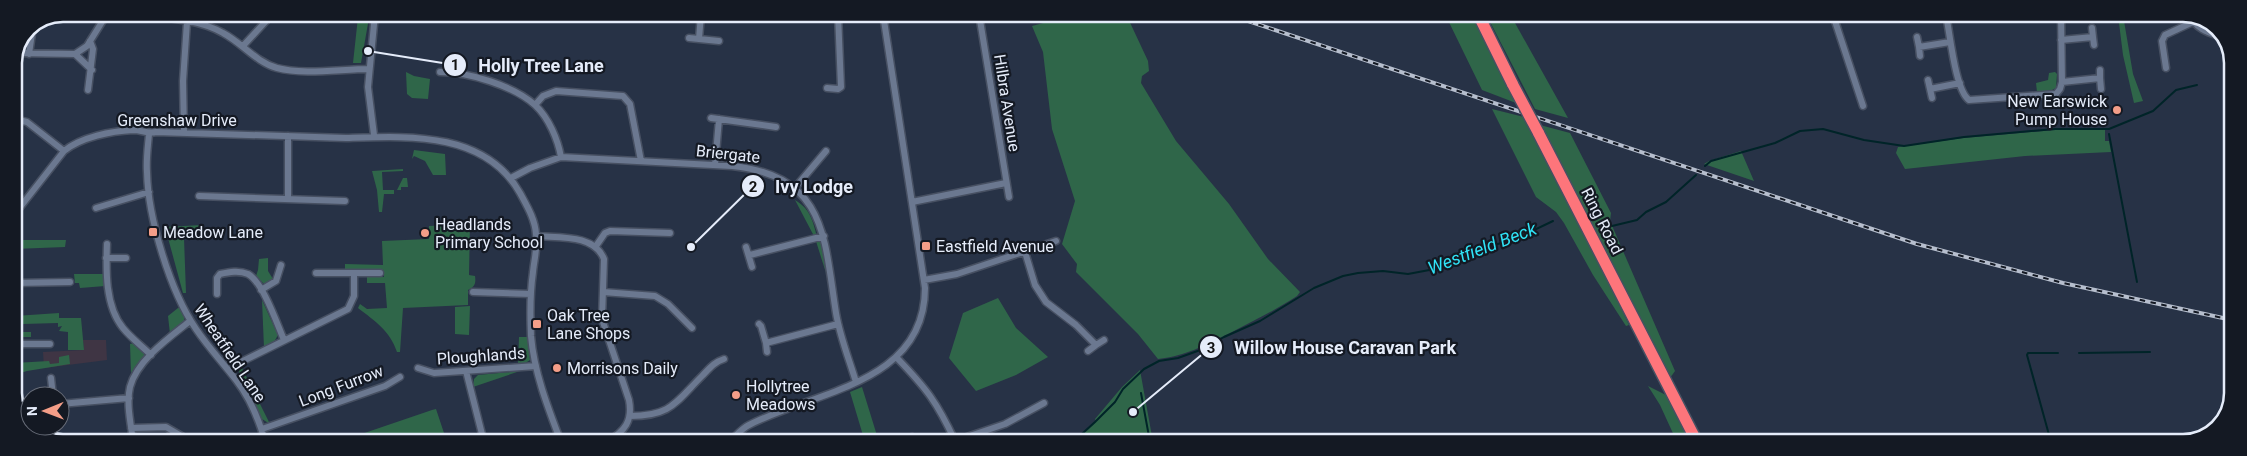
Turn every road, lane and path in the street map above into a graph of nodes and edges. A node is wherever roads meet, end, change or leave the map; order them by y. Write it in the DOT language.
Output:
graph roads {
  1 [pos="102,22"];
  2 [pos="187,22"];
  3 [pos="266,22"];
  4 [pos="374,22"];
  5 [pos="700,22"];
  6 [pos="838,22"];
  7 [pos="884,22"];
  8 [pos="980,22"];
  9 [pos="1482,22"];
  10 [pos="1836,22"];
  11 [pos="1947,22"];
  12 [pos="2061,22"];
  13 [pos="2185,22"];
  14 [pos="2092,28"];
  15 [pos="1917,37"];
  16 [pos="2093,37"];
  17 [pos="689,38"];
  18 [pos="31,39"];
  19 [pos="699,39"];
  20 [pos="2061,40"];
  21 [pos="90,41"];
  22 [pos="719,41"];
  23 [pos="1950,42"];
  24 [pos="2094,45"];
  25 [pos="243,46"];
  26 [pos="1919,47"];
  27 [pos="24,54"];
  28 [pos="29,54"];
  29 [pos="75,54"];
  30 [pos="1920,56"];
  31 [pos="2166,68"];
  32 [pos="368,69"];
  33 [pos="92,70"];
  34 [pos="2100,70"];
  35 [pos="440,72"];
  36 [pos="2100,78"];
  37 [pos="1928,80"];
  38 [pos="2062,82"];
  39 [pos="1960,83"];
  40 [pos="827,88"];
  41 [pos="2102,89"];
  42 [pos="88,90"];
  43 [pos="1930,90"];
  44 [pos="1932,98"];
  45 [pos="535,105"];
  46 [pos="1863,106"];
  47 [pos="711,118"];
  48 [pos="719,119"];
  49 [pos="22,121"];
  50 [pos="776,127"];
  51 [pos="184,133"];
  52 [pos="149,134"];
  53 [pos="374,135"];
  54 [pos="288,136"];
  55 [pos="64,151"];
  56 [pos="826,151"];
  57 [pos="561,157"];
  58 [pos="641,161"];
  59 [pos="715,165"];
  60 [pos="511,178"];
  61 [pos="1006,183"];
  62 [pos="794,189"];
  63 [pos="149,192"];
  64 [pos="199,196"];
  65 [pos="1009,197"];
  66 [pos="288,198"];
  67 [pos="912,202"];
  68 [pos="341,203"];
  69 [pos="22,204"];
  70 [pos="96,208"];
  71 [pos="670,234"];
  72 [pos="537,236"];
  73 [pos="824,236"];
  74 [pos="1056,240"];
  75 [pos="107,244"];
  76 [pos="596,246"];
  77 [pos="746,246"];
  78 [pos="1025,252"];
  79 [pos="750,255"];
  80 [pos="106,258"];
  81 [pos="126,258"];
  82 [pos="281,265"];
  83 [pos="752,267"];
  84 [pos="316,273"];
  85 [pos="354,273"];
  86 [pos="380,273"];
  87 [pos="924,280"];
  88 [pos="70,282"];
  89 [pos="23,283"];
  90 [pos="261,290"];
  91 [pos="473,292"];
  92 [pos="603,292"];
  93 [pos="218,294"];
  94 [pos="531,294"];
  95 [pos="190,321"];
  96 [pos="759,324"];
  97 [pos="838,324"];
  98 [pos="692,328"];
  99 [pos="284,340"];
  100 [pos="1104,340"];
  101 [pos="766,343"];
  102 [pos="23,344"];
  103 [pos="50,344"];
  104 [pos="1096,345"];
  105 [pos="1088,351"];
  106 [pos="767,352"];
  107 [pos="151,355"];
  108 [pos="897,358"];
  109 [pos="724,359"];
  110 [pos="536,366"];
  111 [pos="418,368"];
  112 [pos="229,371"];
  113 [pos="466,371"];
  114 [pos="429,373"];
  115 [pos="400,377"];
  116 [pos="51,378"];
  117 [pos="426,380"];
  118 [pos="856,382"];
  119 [pos="51,386"];
  120 [pos="129,398"];
  121 [pos="70,403"];
  122 [pos="1044,403"];
  123 [pos="630,416"];
  124 [pos="131,428"];
  125 [pos="262,429"];
  126 [pos="176,433"];
  127 [pos="132,434"];
  128 [pos="263,434"];
  129 [pos="482,434"];
  130 [pos="558,434"];
  131 [pos="619,434"];
  132 [pos="738,434"];
  133 [pos="950,434"];
  134 [pos="974,434"];
  135 [pos="1693,434"];
  1 -- 21 [label="street"];
  2 -- 25 [label="street"];
  2 -- 51 [label="street"];
  3 -- 25 [label="street"];
  4 -- 32 [label="street"];
  5 -- 19 [label="street"];
  6 -- 40 [label="street"];
  7 -- 67 [label="street"];
  8 -- 61 [label="street, Hilbra Avenue"];
  9 -- 135 [label="highway, Ring Road, bridge"];
  10 -- 46 [label="street"];
  11 -- 23 [label="street"];
  12 -- 20 [label="street"];
  13 -- 31 [label="street"];
  14 -- 16 [label="street"];
  15 -- 26 [label="street"];
  16 -- 20 [label="street"];
  16 -- 24 [label="street"];
  17 -- 19 [label="street"];
  18 -- 28 [label="street"];
  19 -- 22 [label="street"];
  20 -- 38 [label="street"];
  21 -- 29 [label="street"];
  21 -- 33 [label="street"];
  23 -- 26 [label="street"];
  23 -- 39 [label="street"];
  25 -- 32 [label="street"];
  26 -- 30 [label="street"];
  27 -- 28 [label="street"];
  28 -- 29 [label="street"];
  29 -- 33 [label="street"];
  32 -- 53 [label="street"];
  33 -- 42 [label="street"];
  34 -- 36 [label="street"];
  35 -- 45 [label="street"];
  36 -- 38 [label="street"];
  36 -- 41 [label="street"];
  37 -- 43 [label="street"];
  38 -- 39 [label="street"];
  39 -- 43 [label="street"];
  43 -- 44 [label="street"];
  45 -- 57 [label="street"];
  45 -- 58 [label="street"];
  47 -- 48 [label="street"];
  48 -- 50 [label="street"];
  48 -- 59 [label="street"];
  49 -- 55 [label="street"];
  51 -- 52 [label="street, Greenshaw Drive"];
  51 -- 54 [label="street, Greenshaw Drive"];
  52 -- 55 [label="street, Greenshaw Drive"];
  52 -- 63 [label="street, Wheatfield Lane"];
  53 -- 54 [label="street, Greenshaw Drive"];
  53 -- 60 [label="street, Greenshaw Drive"];
  54 -- 66 [label="street"];
  55 -- 69 [label="street, Greenshaw Drive"];
  56 -- 62 [label="street"];
  57 -- 58 [label="street, Briergate"];
  57 -- 60 [label="street, Briergate"];
  58 -- 59 [label="street, Briergate"];
  59 -- 62 [label="street, Briergate"];
  60 -- 72 [label="street"];
  61 -- 65 [label="street, Hilbra Avenue"];
  61 -- 67 [label="street"];
  62 -- 73 [label="street, Briergate"];
  63 -- 70 [label="street"];
  63 -- 95 [label="street, Wheatfield Lane"];
  64 -- 66 [label="street"];
  66 -- 68 [label="street"];
  67 -- 87 [label="street"];
  71 -- 76 [label="street"];
  72 -- 76 [label="street"];
  72 -- 94 [label="street"];
  73 -- 79 [label="street"];
  73 -- 97 [label="street, Briergate"];
  74 -- 78 [label="street"];
  75 -- 80 [label="street"];
  76 -- 92 [label="street"];
  77 -- 79 [label="street"];
  78 -- 87 [label="street"];
  78 -- 104 [label="street"];
  79 -- 83 [label="street"];
  80 -- 81 [label="street"];
  80 -- 107 [label="street"];
  82 -- 90 [label="street"];
  84 -- 85 [label="street"];
  85 -- 86 [label="street"];
  85 -- 99 [label="street"];
  87 -- 108 [label="street"];
  88 -- 89 [label="street"];
  90 -- 93 [label="street"];
  90 -- 99 [label="street"];
  91 -- 94 [label="street"];
  92 -- 98 [label="street"];
  92 -- 123 [label="street"];
  94 -- 110 [label="street"];
  95 -- 107 [label="street"];
  95 -- 112 [label="street, Wheatfield Lane"];
  96 -- 101 [label="street"];
  97 -- 101 [label="street"];
  97 -- 118 [label="street, Briergate"];
  99 -- 112 [label="street"];
  100 -- 104 [label="street"];
  101 -- 106 [label="street"];
  102 -- 103 [label="street"];
  104 -- 105 [label="street"];
  107 -- 120 [label="street"];
  108 -- 118 [label="street"];
  108 -- 133 [label="street"];
  109 -- 123 [label="street"];
  110 -- 113 [label="street, Ploughlands"];
  110 -- 130 [label="street"];
  111 -- 114 [label="street, Ploughlands"];
  112 -- 125 [label="street, Wheatfield Lane"];
  113 -- 114 [label="street, Ploughlands"];
  113 -- 129 [label="street"];
  114 -- 117 [label="street, Ploughlands"];
  115 -- 125 [label="street, Long Furrow"];
  116 -- 119 [label="street"];
  118 -- 132 [label="street"];
  120 -- 121 [label="street"];
  120 -- 124 [label="street"];
  122 -- 134 [label="street"];
  123 -- 131 [label="street"];
  124 -- 126 [label="street"];
  124 -- 127 [label="street"];
  125 -- 128 [label="street, Wheatfield Lane"];
}
